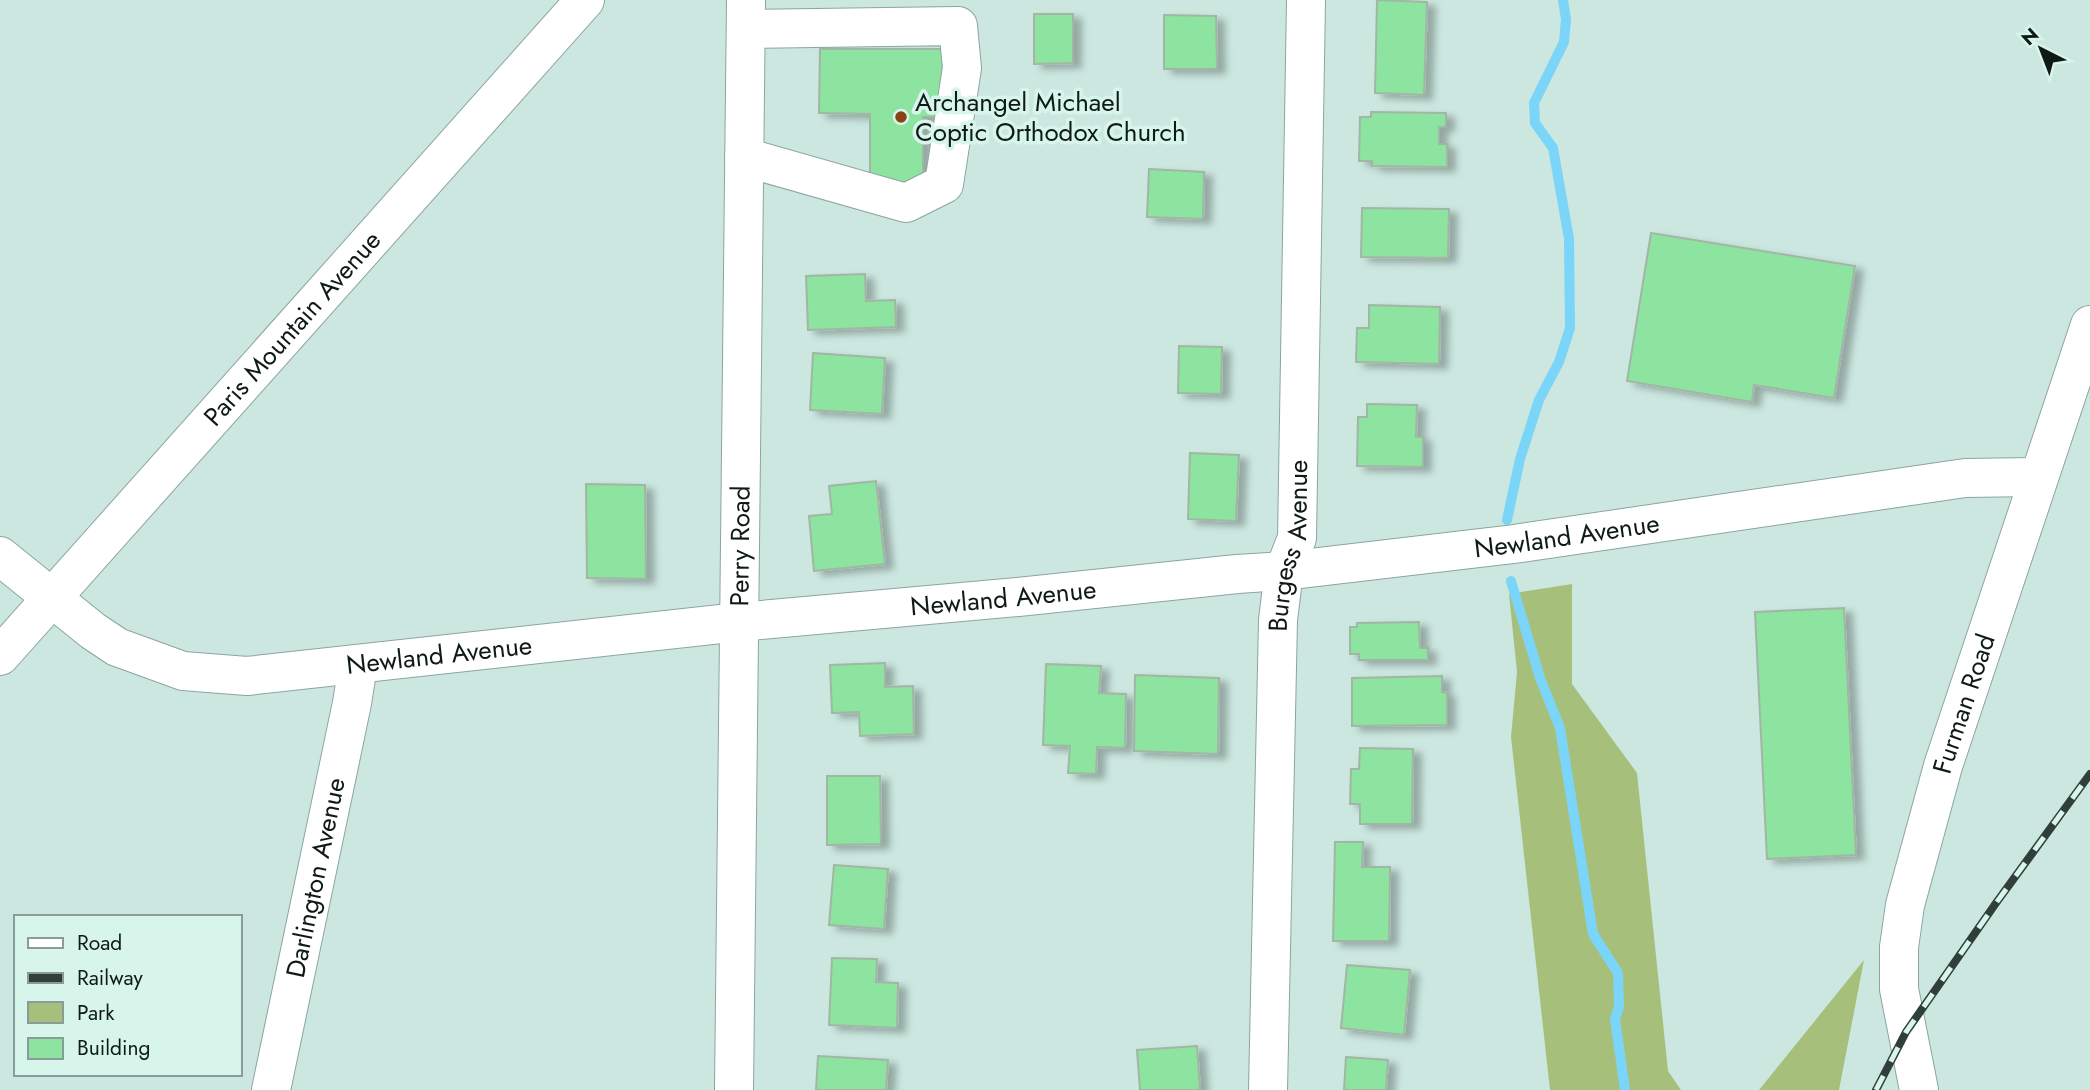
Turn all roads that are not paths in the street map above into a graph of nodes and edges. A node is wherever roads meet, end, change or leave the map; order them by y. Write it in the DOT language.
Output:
graph roads {
  1 [pos="585,0"];
  2 [pos="1306,0"];
  3 [pos="746,14"];
  4 [pos="744,157"];
  5 [pos="2090,325"];
  6 [pos="2038,477"];
  7 [pos="0,556"];
  8 [pos="1284,571"];
  9 [pos="52,598"];
  10 [pos="739,622"];
  11 [pos="0,656"];
  12 [pos="358,665"];
  13 [pos="271,1090"];
  14 [pos="734,1090"];
  15 [pos="1268,1090"];
  16 [pos="1919,1090"];
  1 -- 9 [label="street, Paris Mountain Avenue"];
  2 -- 8 [label="street, Burgess Avenue"];
  3 -- 4 [label="street, Perry Road"];
  3 -- 4 [label="street"];
  4 -- 10 [label="street, Perry Road"];
  5 -- 6 [label="street, Furman Road"];
  6 -- 8 [label="street, Newland Avenue"];
  6 -- 16 [label="street, Furman Road"];
  7 -- 9 [label="street, Newland Avenue"];
  8 -- 10 [label="street, Newland Avenue"];
  8 -- 15 [label="street, Burgess Avenue"];
  9 -- 11 [label="street, Paris Mountain Avenue"];
  9 -- 12 [label="street, Newland Avenue"];
  10 -- 12 [label="street, Newland Avenue"];
  10 -- 14 [label="street, Perry Road"];
  12 -- 13 [label="street, Darlington Avenue"];
}
